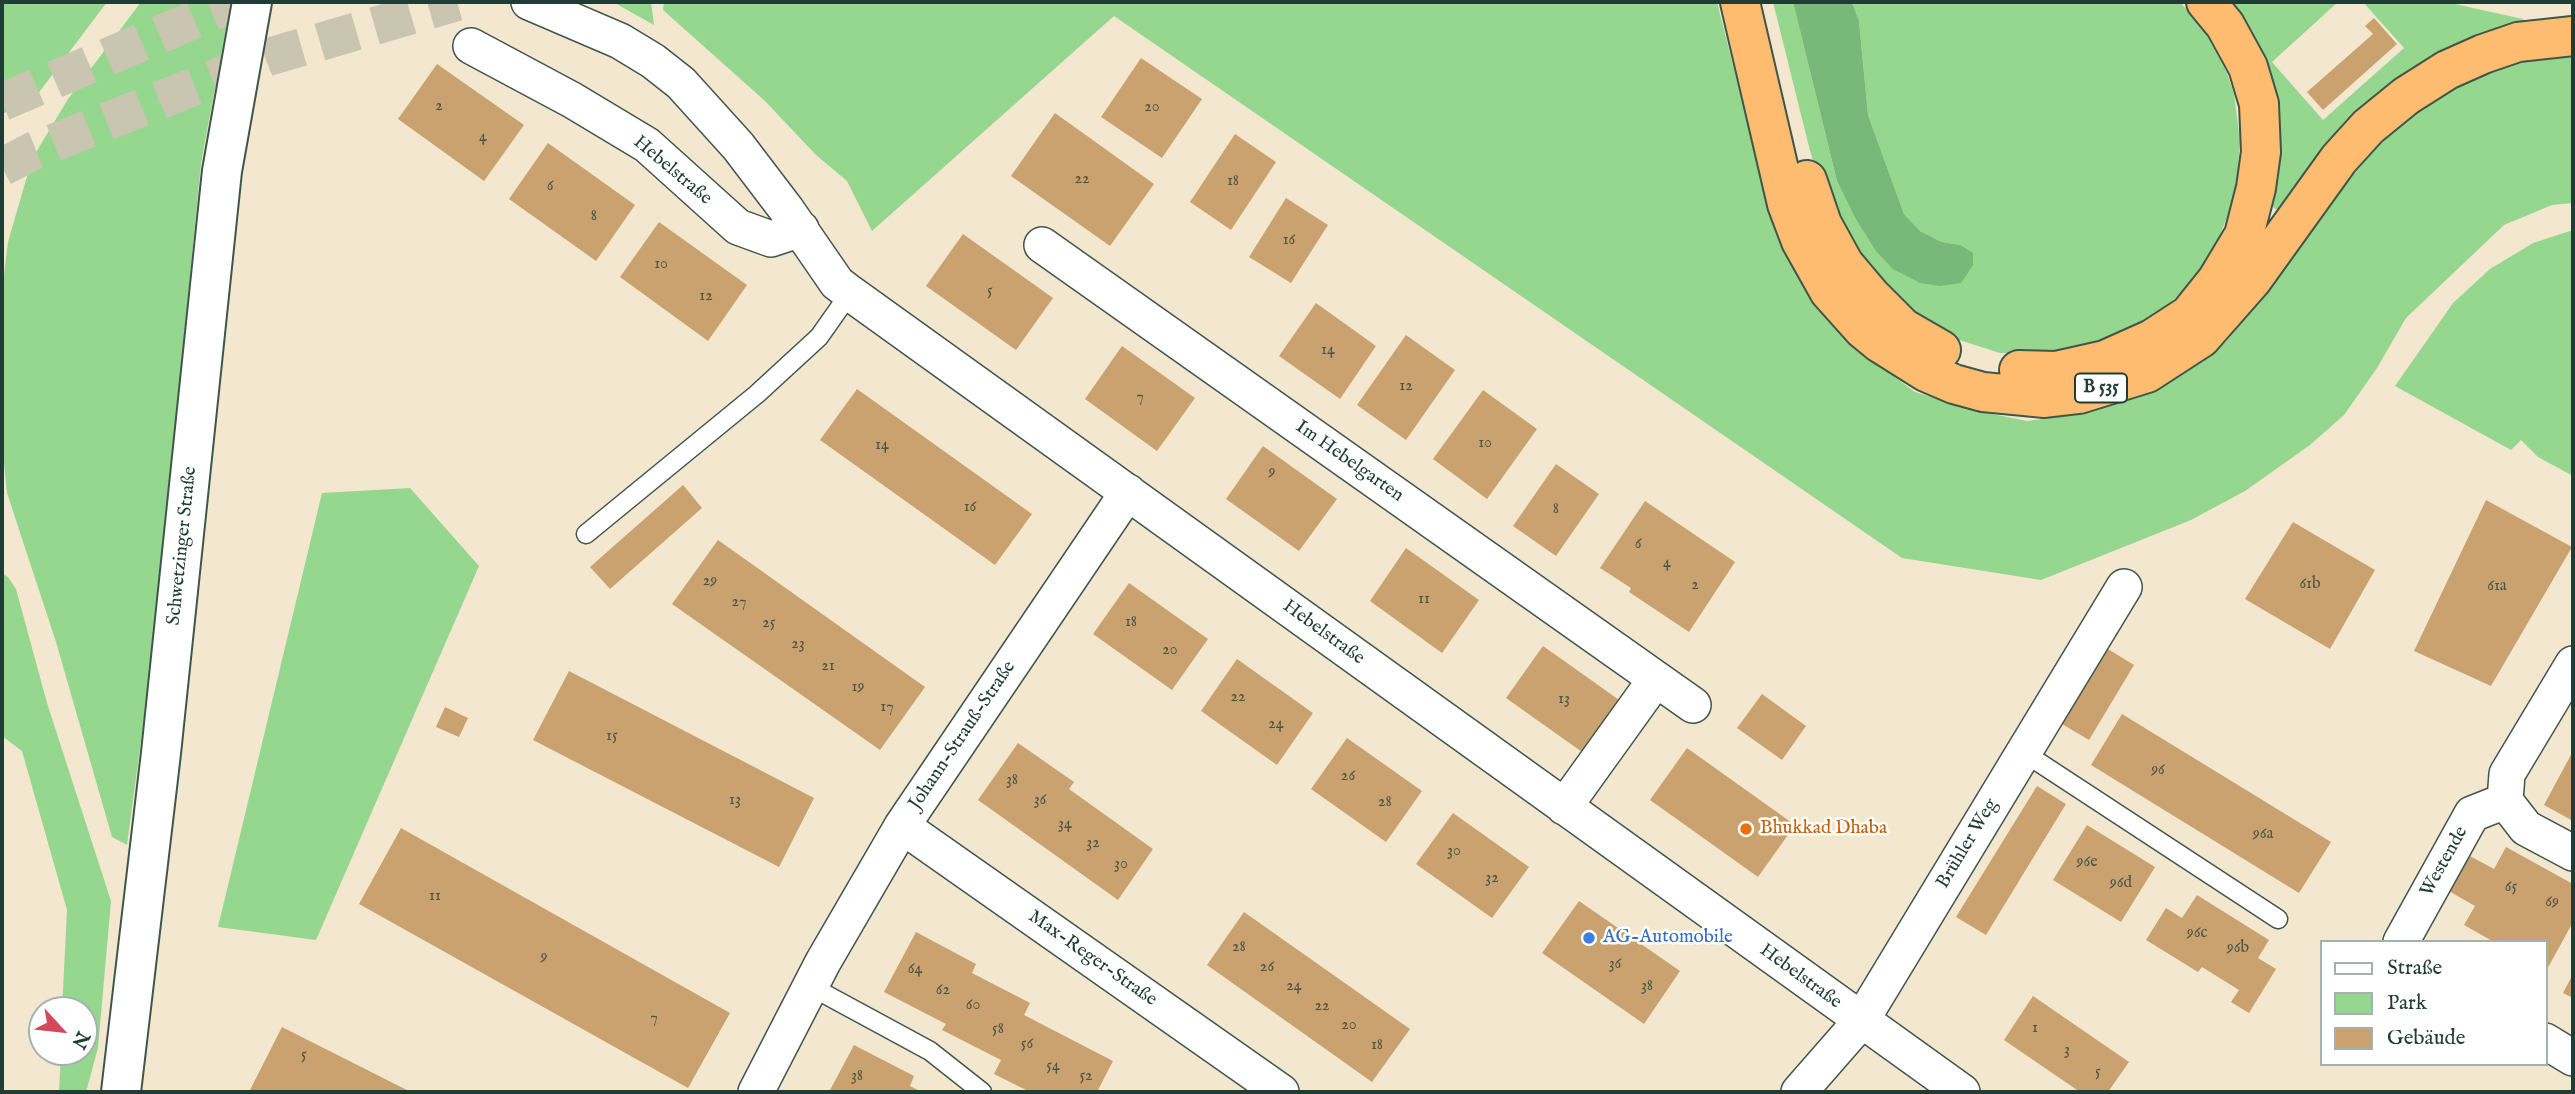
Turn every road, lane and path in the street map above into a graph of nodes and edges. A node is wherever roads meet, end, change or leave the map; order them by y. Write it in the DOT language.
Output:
graph roads {
  1 [pos="252,2"];
  2 [pos="529,2"];
  3 [pos="1740,2"];
  4 [pos="1764,2"];
  5 [pos="2206,2"];
  6 [pos="2573,36"];
  7 [pos="471,46"];
  8 [pos="801,229"];
  9 [pos="1042,245"];
  10 [pos="850,293"];
  11 [pos="1128,492"];
  12 [pos="586,534"];
  13 [pos="2124,587"];
  14 [pos="2573,664"];
  15 [pos="1656,679"];
  16 [pos="1693,705"];
  17 [pos="2023,752"];
  18 [pos="2505,801"];
  19 [pos="1564,807"];
  20 [pos="902,826"];
  21 [pos="2573,853"];
  22 [pos="2278,919"];
  23 [pos="2402,940"];
  24 [pos="810,986"];
  25 [pos="1861,1021"];
  26 [pos="2547,1042"];
  27 [pos="2573,1058"];
  28 [pos="121,1092"];
  29 [pos="756,1092"];
  30 [pos="982,1092"];
  31 [pos="1281,1092"];
  32 [pos="1799,1092"];
  33 [pos="1962,1092"];
  1 -- 28 [label="street, Schwetzinger Straße"];
  2 -- 8 [label="street, Hebelstraße"];
  3 -- 6 [label="highway, B 535"];
  4 -- 5 [label="highway, B 535"];
  7 -- 8 [label="street, Hebelstraße"];
  8 -- 10 [label="street, Hebelstraße"];
  9 -- 15 [label="street, Im Hebelgarten"];
  10 -- 11 [label="street, Hebelstraße"];
  10 -- 12 [label="lane"];
  11 -- 19 [label="street, Hebelstraße"];
  11 -- 20 [label="street, Johann-Strauß-Straße"];
  13 -- 17 [label="street, Brühler Weg"];
  14 -- 18 [label="street"];
  15 -- 16 [label="street, Im Hebelgarten"];
  15 -- 19 [label="street"];
  17 -- 22 [label="lane"];
  17 -- 25 [label="street, Brühler Weg"];
  18 -- 21 [label="street"];
  18 -- 23 [label="street, Westende"];
  19 -- 25 [label="street, Hebelstraße"];
  20 -- 24 [label="street, Johann-Strauß-Straße"];
  20 -- 31 [label="street, Max-Reger-Straße"];
  24 -- 29 [label="street, Johann-Strauß-Straße"];
  24 -- 30 [label="lane"];
  25 -- 32 [label="street, Brühler Weg"];
  25 -- 33 [label="street, Hebelstraße"];
  26 -- 27 [label="street"];
}
